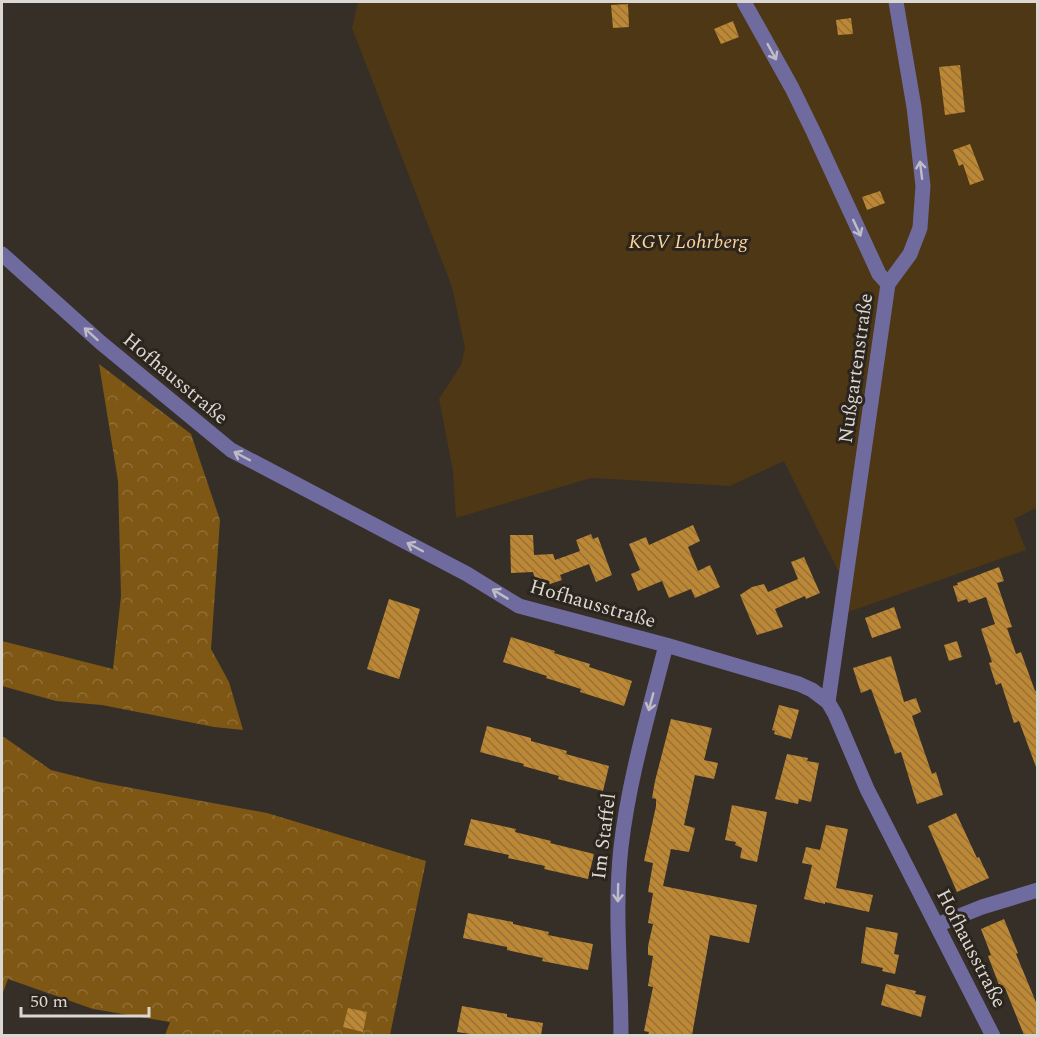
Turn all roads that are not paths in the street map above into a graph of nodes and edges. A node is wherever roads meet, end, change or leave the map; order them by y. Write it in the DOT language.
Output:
graph roads {
  1 [pos="744,2"];
  2 [pos="896,2"];
  3 [pos="2,254"];
  4 [pos="888,284"];
  5 [pos="666,645"];
  6 [pos="828,702"];
  7 [pos="1038,890"];
  8 [pos="937,925"];
  9 [pos="621,1035"];
  10 [pos="993,1035"];
  1 -- 4 [label="street, Nußgartenstraße, one-way"];
  4 -- 2 [label="street, one-way"];
  5 -- 3 [label="street, Hofhausstraße, one-way"];
  4 -- 6 [label="street, Nußgartenstraße"];
  5 -- 6 [label="street, Hofhausstraße"];
  5 -- 9 [label="street, Im Staffel, one-way"];
  6 -- 8 [label="street, Hofhausstraße"];
  7 -- 8 [label="street"];
  8 -- 10 [label="street, Hofhausstraße"];
}
